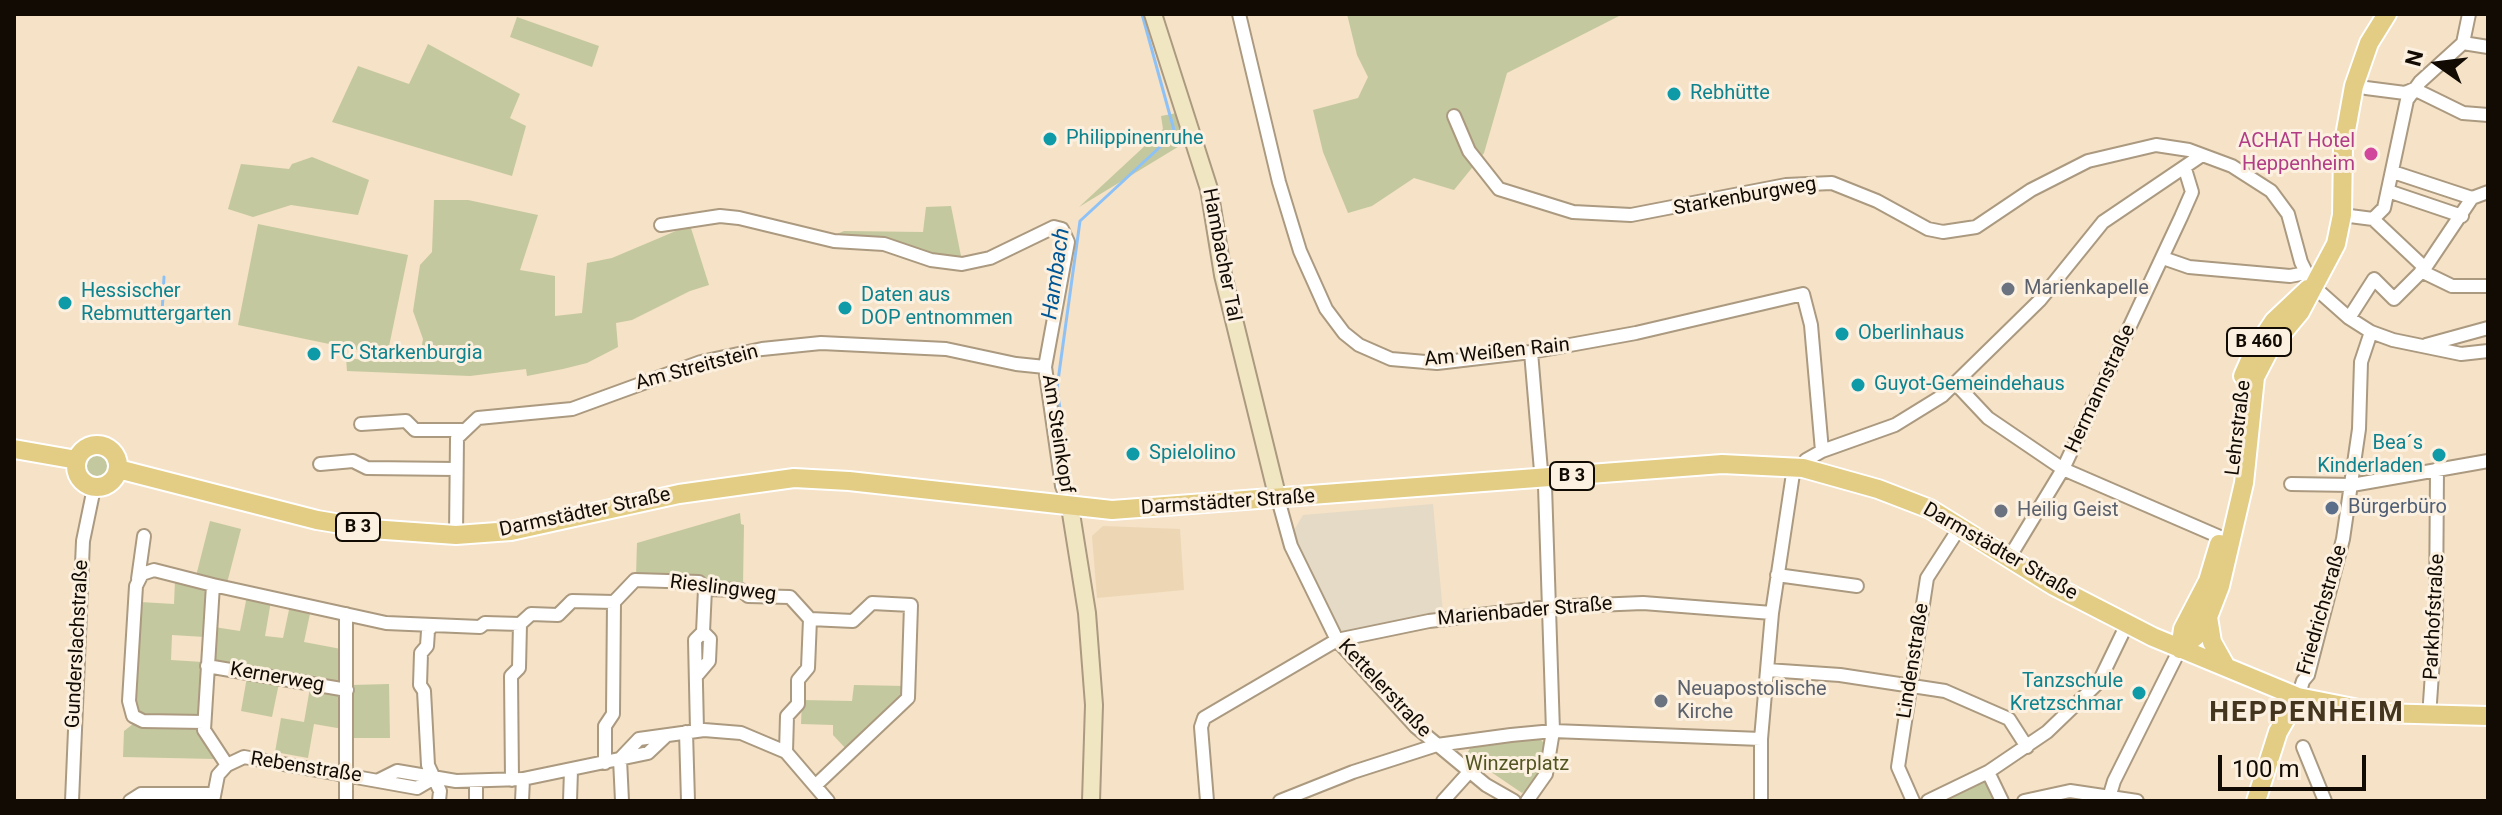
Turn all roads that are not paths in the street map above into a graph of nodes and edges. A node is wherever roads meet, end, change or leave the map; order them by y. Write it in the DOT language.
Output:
graph roads {
  1 [pos="1153,14"];
  2 [pos="1239,14"];
  3 [pos="2387,14"];
  4 [pos="2469,14"];
  5 [pos="2463,43"];
  6 [pos="2488,47"];
  7 [pos="2361,87"];
  8 [pos="2414,89"];
  9 [pos="2488,115"];
  10 [pos="1454,116"];
  11 [pos="2202,155"];
  12 [pos="2185,169"];
  13 [pos="2393,172"];
  14 [pos="2388,191"];
  15 [pos="2488,192"];
  16 [pos="2472,198"];
  17 [pos="2342,215"];
  18 [pos="2462,216"];
  19 [pos="2373,219"];
  20 [pos="661,225"];
  21 [pos="2163,258"];
  22 [pos="2423,269"];
  23 [pos="2309,279"];
  24 [pos="2488,286"];
  25 [pos="2349,318"];
  26 [pos="2488,328"];
  27 [pos="2371,332"];
  28 [pos="2426,345"];
  29 [pos="2488,351"];
  30 [pos="1531,352"];
  31 [pos="1045,367"];
  32 [pos="1955,383"];
  33 [pos="361,424"];
  34 [pos="462,430"];
  35 [pos="14,449"];
  36 [pos="1822,451"];
  37 [pos="77,460"];
  38 [pos="2488,461"];
  39 [pos="320,464"];
  40 [pos="1799,467"];
  41 [pos="118,469"];
  42 [pos="456,469"];
  43 [pos="2063,469"];
  44 [pos="2437,469"];
  45 [pos="1543,478"];
  46 [pos="2291,484"];
  47 [pos="2352,485"];
  48 [pos="94,488"];
  49 [pos="1278,499"];
  50 [pos="1070,507"];
  51 [pos="1960,527"];
  52 [pos="456,535"];
  53 [pos="144,536"];
  54 [pos="2220,537"];
  55 [pos="2009,558"];
  56 [pos="1777,575"];
  57 [pos="138,579"];
  58 [pos="213,585"];
  59 [pos="1857,586"];
  60 [pos="705,589"];
  61 [pos="614,602"];
  62 [pos="1548,607"];
  63 [pos="1772,613"];
  64 [pos="346,614"];
  65 [pos="2208,617"];
  66 [pos="810,619"];
  67 [pos="520,624"];
  68 [pos="2127,624"];
  69 [pos="433,625"];
  70 [pos="1337,640"];
  71 [pos="2180,649"];
  72 [pos="207,666"];
  73 [pos="2226,667"];
  74 [pos="1767,670"];
  75 [pos="1909,686"];
  76 [pos="347,690"];
  77 [pos="2298,697"];
  78 [pos="2488,716"];
  79 [pos="2429,717"];
  80 [pos="204,722"];
  81 [pos="692,731"];
  82 [pos="1553,731"];
  83 [pos="1761,739"];
  84 [pos="1437,745"];
  85 [pos="2027,747"];
  86 [pos="2303,747"];
  87 [pos="786,752"];
  88 [pos="620,759"];
  89 [pos="605,763"];
  90 [pos="227,765"];
  91 [pos="571,770"];
  92 [pos="1470,771"];
  93 [pos="1988,772"];
  94 [pos="346,774"];
  95 [pos="434,778"];
  96 [pos="518,780"];
  97 [pos="476,782"];
  98 [pos="817,784"];
  99 [pos="213,798"];
  100 [pos="2108,799"];
  101 [pos="72,801"];
  102 [pos="130,801"];
  103 [pos="346,801"];
  104 [pos="439,801"];
  105 [pos="476,801"];
  106 [pos="522,801"];
  107 [pos="570,801"];
  108 [pos="622,801"];
  109 [pos="688,801"];
  110 [pos="828,801"];
  111 [pos="1091,801"];
  112 [pos="1207,801"];
  113 [pos="1280,801"];
  114 [pos="1443,801"];
  115 [pos="1514,801"];
  116 [pos="1527,801"];
  117 [pos="1761,801"];
  118 [pos="1913,801"];
  119 [pos="1928,801"];
  120 [pos="2002,801"];
  121 [pos="2024,801"];
  122 [pos="2137,801"];
  123 [pos="2256,801"];
  124 [pos="2325,801"];
  1 -- 49 [label="street, Hambacher Tal"];
  2 -- 30 [label="street, Am Weißen Rain"];
  3 -- 7 [label="main road, B 460"];
  4 -- 5 [label="street"];
  5 -- 6 [label="street"];
  5 -- 8 [label="street"];
  7 -- 8 [label="street"];
  7 -- 17 [label="main road, B 460"];
  8 -- 9 [label="street"];
  8 -- 13 [label="street"];
  10 -- 11 [label="street, Starkenburgweg"];
  11 -- 12 [label="street"];
  11 -- 23 [label="street, Starkenburgweg"];
  12 -- 21 [label="street, Hermannstraße"];
  12 -- 32 [label="street"];
  13 -- 14 [label="street"];
  13 -- 16 [label="street"];
  14 -- 18 [label="street"];
  14 -- 19 [label="street"];
  15 -- 16 [label="street"];
  16 -- 18 [label="street"];
  17 -- 19 [label="street"];
  17 -- 23 [label="main road, B 460"];
  18 -- 22 [label="street"];
  19 -- 22 [label="street"];
  20 -- 31 [label="street, Am Steinkopf"];
  21 -- 23 [label="street"];
  21 -- 43 [label="street, Hermannstraße"];
  22 -- 24 [label="street"];
  22 -- 25 [label="street"];
  23 -- 25 [label="street"];
  23 -- 54 [label="main road, Lehrstraße / B 460"];
  23 -- 65 [label="main road, Lehrstraße / B 460"];
  25 -- 27 [label="street"];
  26 -- 28 [label="street"];
  27 -- 28 [label="street"];
  27 -- 47 [label="street, Friedrichstraße"];
  28 -- 29 [label="street"];
  30 -- 36 [label="street, Am Weißen Rain"];
  30 -- 45 [label="street"];
  31 -- 34 [label="street, Am Streitstein"];
  31 -- 50 [label="street, Am Steinkopf"];
  32 -- 36 [label="street"];
  32 -- 43 [label="street"];
  33 -- 34 [label="street"];
  34 -- 42 [label="street"];
  35 -- 37 [label="main road, Darmstädter Straße / B 3"];
  36 -- 40 [label="street"];
  37 -- 41 [label="main road, Darmstädter Straße / B 3"];
  37 -- 48 [label="main road"];
  38 -- 44 [label="street"];
  39 -- 42 [label="street"];
  40 -- 45 [label="main road, Darmstädter Straße / B 3"];
  40 -- 51 [label="main road, Darmstädter Straße / B 3"];
  40 -- 56 [label="street"];
  41 -- 48 [label="main road"];
  41 -- 52 [label="main road, Darmstädter Straße / B 3"];
  42 -- 52 [label="street"];
  43 -- 54 [label="street"];
  43 -- 55 [label="street, Hermannstraße"];
  44 -- 47 [label="street"];
  44 -- 79 [label="street, Parkhofstraße"];
  45 -- 49 [label="main road, Darmstädter Straße / B 3"];
  45 -- 62 [label="street"];
  46 -- 47 [label="street"];
  47 -- 77 [label="street, Friedrichstraße"];
  48 -- 101 [label="street, Gunderslachstraße"];
  49 -- 50 [label="main road, Darmstädter Straße / B 3"];
  49 -- 70 [label="street, Kettelerstraße"];
  50 -- 52 [label="main road, Darmstädter Straße / B 3"];
  50 -- 111 [label="street"];
  51 -- 55 [label="main road, Darmstädter Straße / B 3"];
  51 -- 75 [label="street, Lindenstraße"];
  53 -- 57 [label="street"];
  54 -- 71 [label="main road, Lehrstraße / B 460"];
  55 -- 68 [label="main road, Darmstädter Straße / B 3"];
  56 -- 59 [label="street"];
  56 -- 63 [label="street"];
  57 -- 58 [label="street"];
  57 -- 80 [label="street"];
  58 -- 64 [label="street"];
  58 -- 72 [label="street"];
  60 -- 61 [label="street, Rieslingweg"];
  60 -- 66 [label="street, Rieslingweg"];
  60 -- 81 [label="street"];
  61 -- 67 [label="street"];
  61 -- 89 [label="street"];
  62 -- 63 [label="street, Marienbader Straße"];
  62 -- 70 [label="street, Marienbader Straße"];
  62 -- 82 [label="street"];
  63 -- 74 [label="street"];
  64 -- 69 [label="street"];
  64 -- 76 [label="street"];
  65 -- 71 [label="main road, Lehrstraße / B 460"];
  65 -- 73 [label="main road"];
  66 -- 87 [label="street"];
  66 -- 98 [label="street"];
  67 -- 69 [label="street"];
  67 -- 96 [label="street"];
  68 -- 71 [label="main road, Darmstädter Straße / B 3"];
  68 -- 85 [label="street"];
  69 -- 95 [label="street"];
  70 -- 84 [label="street, Kettelerstraße"];
  70 -- 112 [label="street, Marienbader Straße"];
  71 -- 73 [label="main road, Darmstädter Straße / B 3"];
  71 -- 100 [label="street"];
  72 -- 76 [label="street, Kernerweg"];
  72 -- 80 [label="street"];
  73 -- 77 [label="main road, Darmstädter Straße / B 3"];
  74 -- 75 [label="street"];
  74 -- 83 [label="street"];
  75 -- 85 [label="street"];
  75 -- 118 [label="street, Lindenstraße"];
  76 -- 94 [label="street"];
  77 -- 79 [label="main road, B 3"];
  77 -- 123 [label="main road"];
  78 -- 79 [label="main road, B 3"];
  80 -- 90 [label="street"];
  81 -- 87 [label="street, Rebenstraße"];
  81 -- 88 [label="street, Rebenstraße"];
  81 -- 109 [label="street"];
  82 -- 83 [label="street"];
  82 -- 84 [label="street"];
  82 -- 116 [label="street"];
  83 -- 117 [label="street"];
  84 -- 92 [label="street, Kettelerstraße"];
  84 -- 113 [label="street"];
  85 -- 93 [label="street"];
  86 -- 124 [label="street"];
  87 -- 98 [label="street, Rebenstraße"];
  88 -- 89 [label="street, Rebenstraße"];
  88 -- 108 [label="street"];
  89 -- 91 [label="street, Rebenstraße"];
  90 -- 94 [label="street, Rebenstraße"];
  90 -- 99 [label="street, Rebenstraße"];
  91 -- 96 [label="street, Rebenstraße"];
  91 -- 107 [label="street"];
  92 -- 114 [label="street"];
  92 -- 115 [label="street, Kettelerstraße"];
  93 -- 119 [label="street"];
  93 -- 120 [label="street"];
  94 -- 95 [label="street, Rebenstraße"];
  94 -- 103 [label="street"];
  95 -- 97 [label="street, Rebenstraße"];
  95 -- 104 [label="street"];
  96 -- 97 [label="street, Rebenstraße"];
  96 -- 106 [label="street"];
  97 -- 105 [label="street"];
  98 -- 110 [label="street, Rebenstraße"];
  99 -- 102 [label="street"];
  100 -- 121 [label="street"];
  100 -- 122 [label="street"];
}
